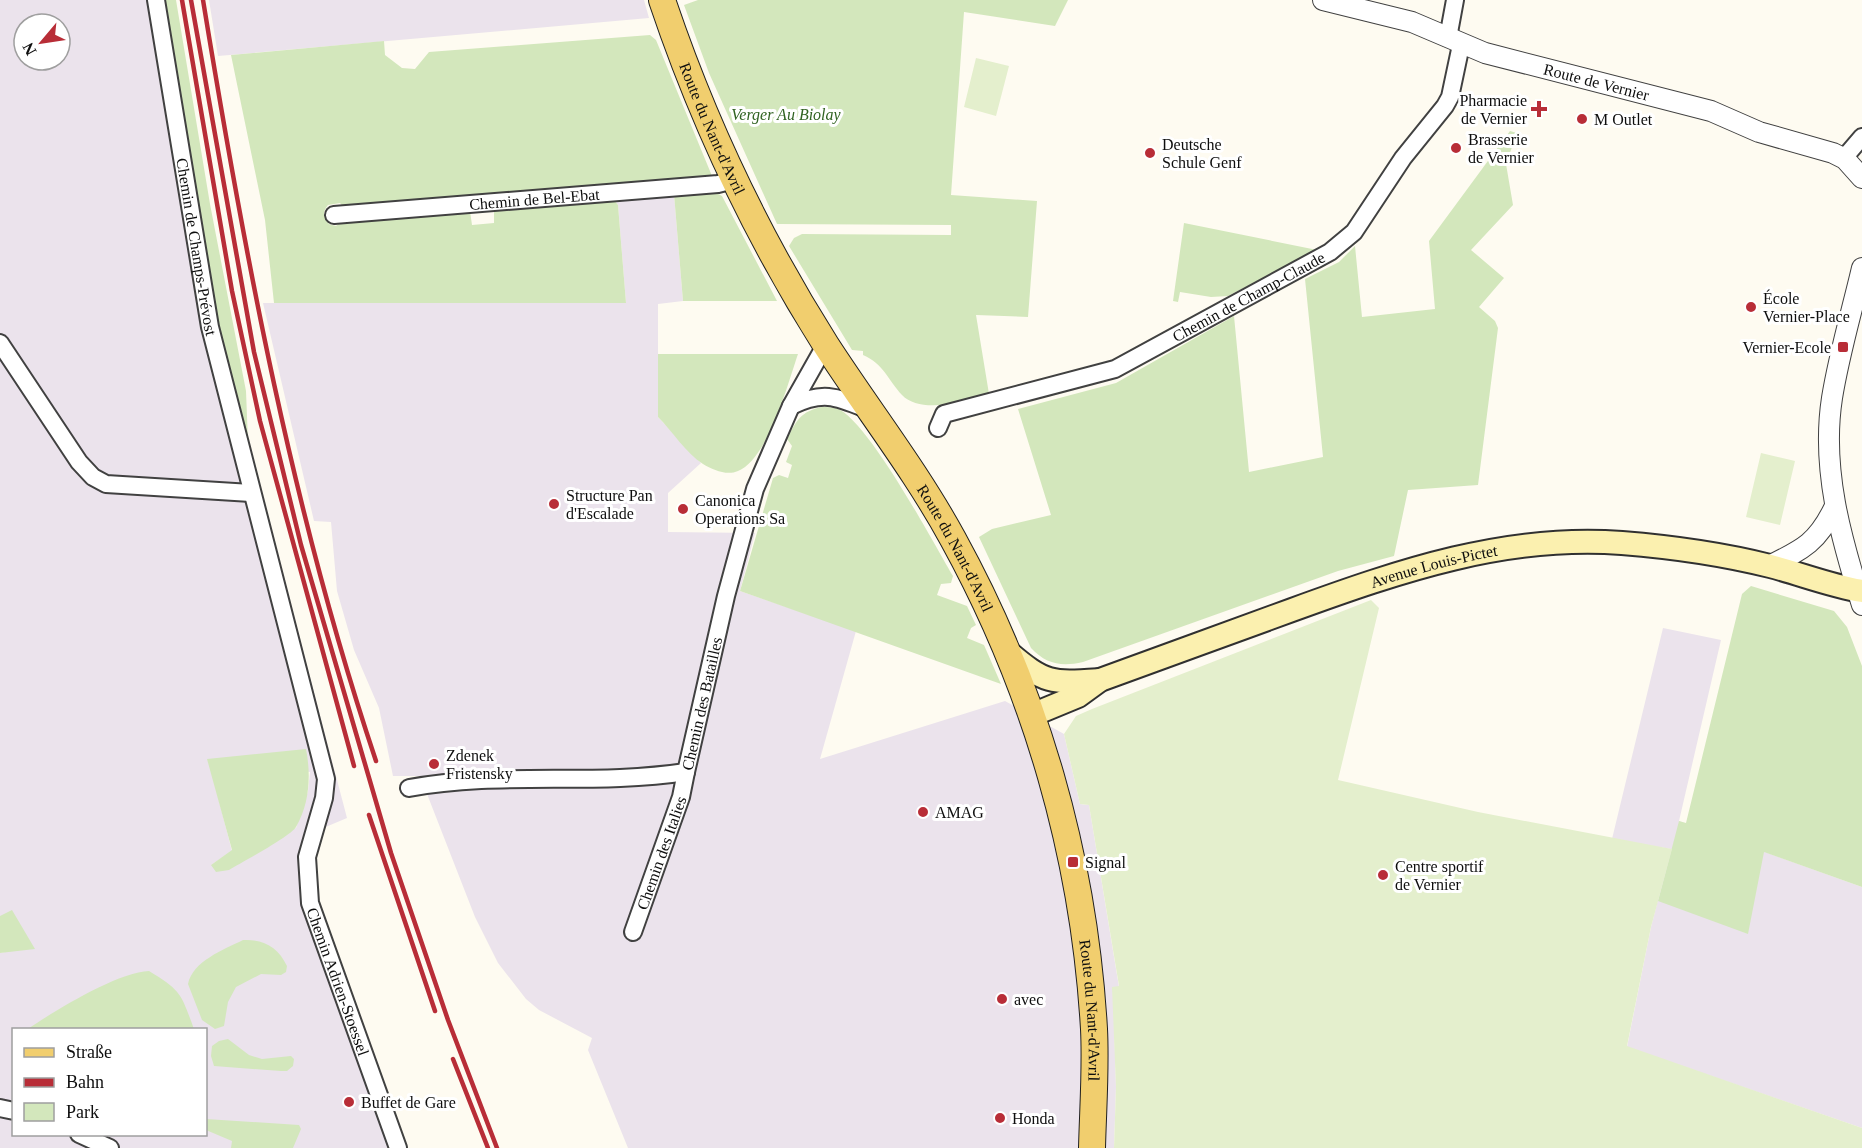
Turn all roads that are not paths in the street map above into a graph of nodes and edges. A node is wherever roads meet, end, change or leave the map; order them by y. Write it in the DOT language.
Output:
graph roads {
  1 [pos="156,0"];
  2 [pos="663,0"];
  3 [pos="1323,0"];
  4 [pos="1455,0"];
  5 [pos="1455,41"];
  6 [pos="1862,137"];
  7 [pos="1844,158"];
  8 [pos="1862,178"];
  9 [pos="734,180"];
  10 [pos="334,215"];
  11 [pos="1862,268"];
  12 [pos="0,343"];
  13 [pos="826,344"];
  14 [pos="791,406"];
  15 [pos="870,411"];
  16 [pos="938,428"];
  17 [pos="251,493"];
  18 [pos="1835,506"];
  19 [pos="1769,566"];
  20 [pos="1861,595"];
  21 [pos="1008,652"];
  22 [pos="1101,680"];
  23 [pos="1032,715"];
  24 [pos="686,772"];
  25 [pos="409,788"];
  26 [pos="320,813"];
  27 [pos="633,932"];
  28 [pos="83,1136"];
  29 [pos="110,1148"];
  30 [pos="398,1148"];
  31 [pos="1092,1148"];
  1 -- 17 [label="street, Chemin de Champs-Prévost"];
  2 -- 9 [label="main road, Route du Nant-d'Avril"];
  3 -- 5 [label="street, Route de Vernier"];
  4 -- 5 [label="street"];
  5 -- 7 [label="street, Route de Vernier"];
  5 -- 16 [label="street, Chemin de Champ-Claude"];
  6 -- 7 [label="street"];
  7 -- 8 [label="street, Route de Vernier"];
  9 -- 10 [label="street, Chemin de Bel-Ebat"];
  9 -- 13 [label="main road, Route du Nant-d'Avril"];
  11 -- 18 [label="street"];
  12 -- 17 [label="street"];
  13 -- 14 [label="street, Chemin des Batailles"];
  13 -- 15 [label="main road, Route du Nant-d'Avril"];
  14 -- 15 [label="street"];
  14 -- 24 [label="street, Chemin des Batailles"];
  15 -- 21 [label="main road, Route du Nant-d'Avril"];
  17 -- 26 [label="street, Chemin de Champs-Prévost"];
  18 -- 19 [label="street"];
  18 -- 20 [label="street"];
  19 -- 20 [label="main road, Avenue Louis-Pictet"];
  19 -- 22 [label="main road, Avenue Louis-Pictet"];
  21 -- 22 [label="main road"];
  21 -- 23 [label="main road, Route du Nant-d'Avril"];
  22 -- 23 [label="main road, Avenue Louis-Pictet"];
  23 -- 31 [label="main road, Route du Nant-d'Avril"];
  24 -- 25 [label="street, Chemin des Batailles"];
  24 -- 27 [label="street, Chemin des Italies"];
  26 -- 30 [label="street, Chemin Adrien-Stoessel"];
  28 -- 29 [label="street"];
}
